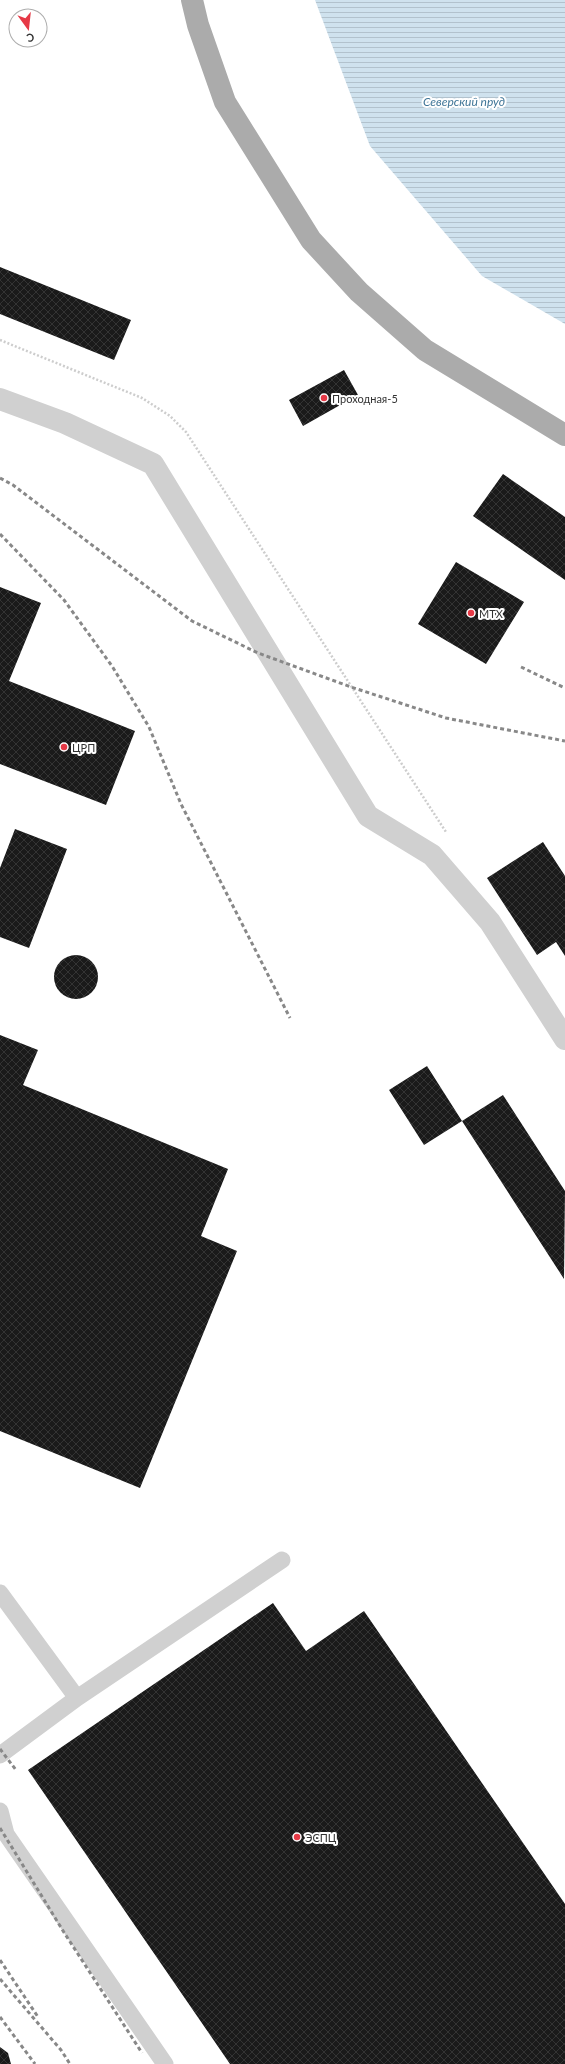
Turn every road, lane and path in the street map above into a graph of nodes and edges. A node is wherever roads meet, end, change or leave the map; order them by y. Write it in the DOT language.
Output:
graph roads {
  1 [pos="192,0"];
  2 [pos="0,340"];
  3 [pos="0,399"];
  4 [pos="565,435"];
  5 [pos="447,834"];
  6 [pos="565,1039"];
  7 [pos="282,1560"];
  8 [pos="0,1593"];
  9 [pos="77,1698"];
  10 [pos="0,1755"];
  11 [pos="0,1811"];
  12 [pos="165,2064"];
  1 -- 4 [label="main road"];
  2 -- 5 [label="path"];
  3 -- 6 [label="street"];
  7 -- 9 [label="lane"];
  8 -- 9 [label="lane"];
  9 -- 10 [label="lane"];
  11 -- 12 [label="lane"];
}
